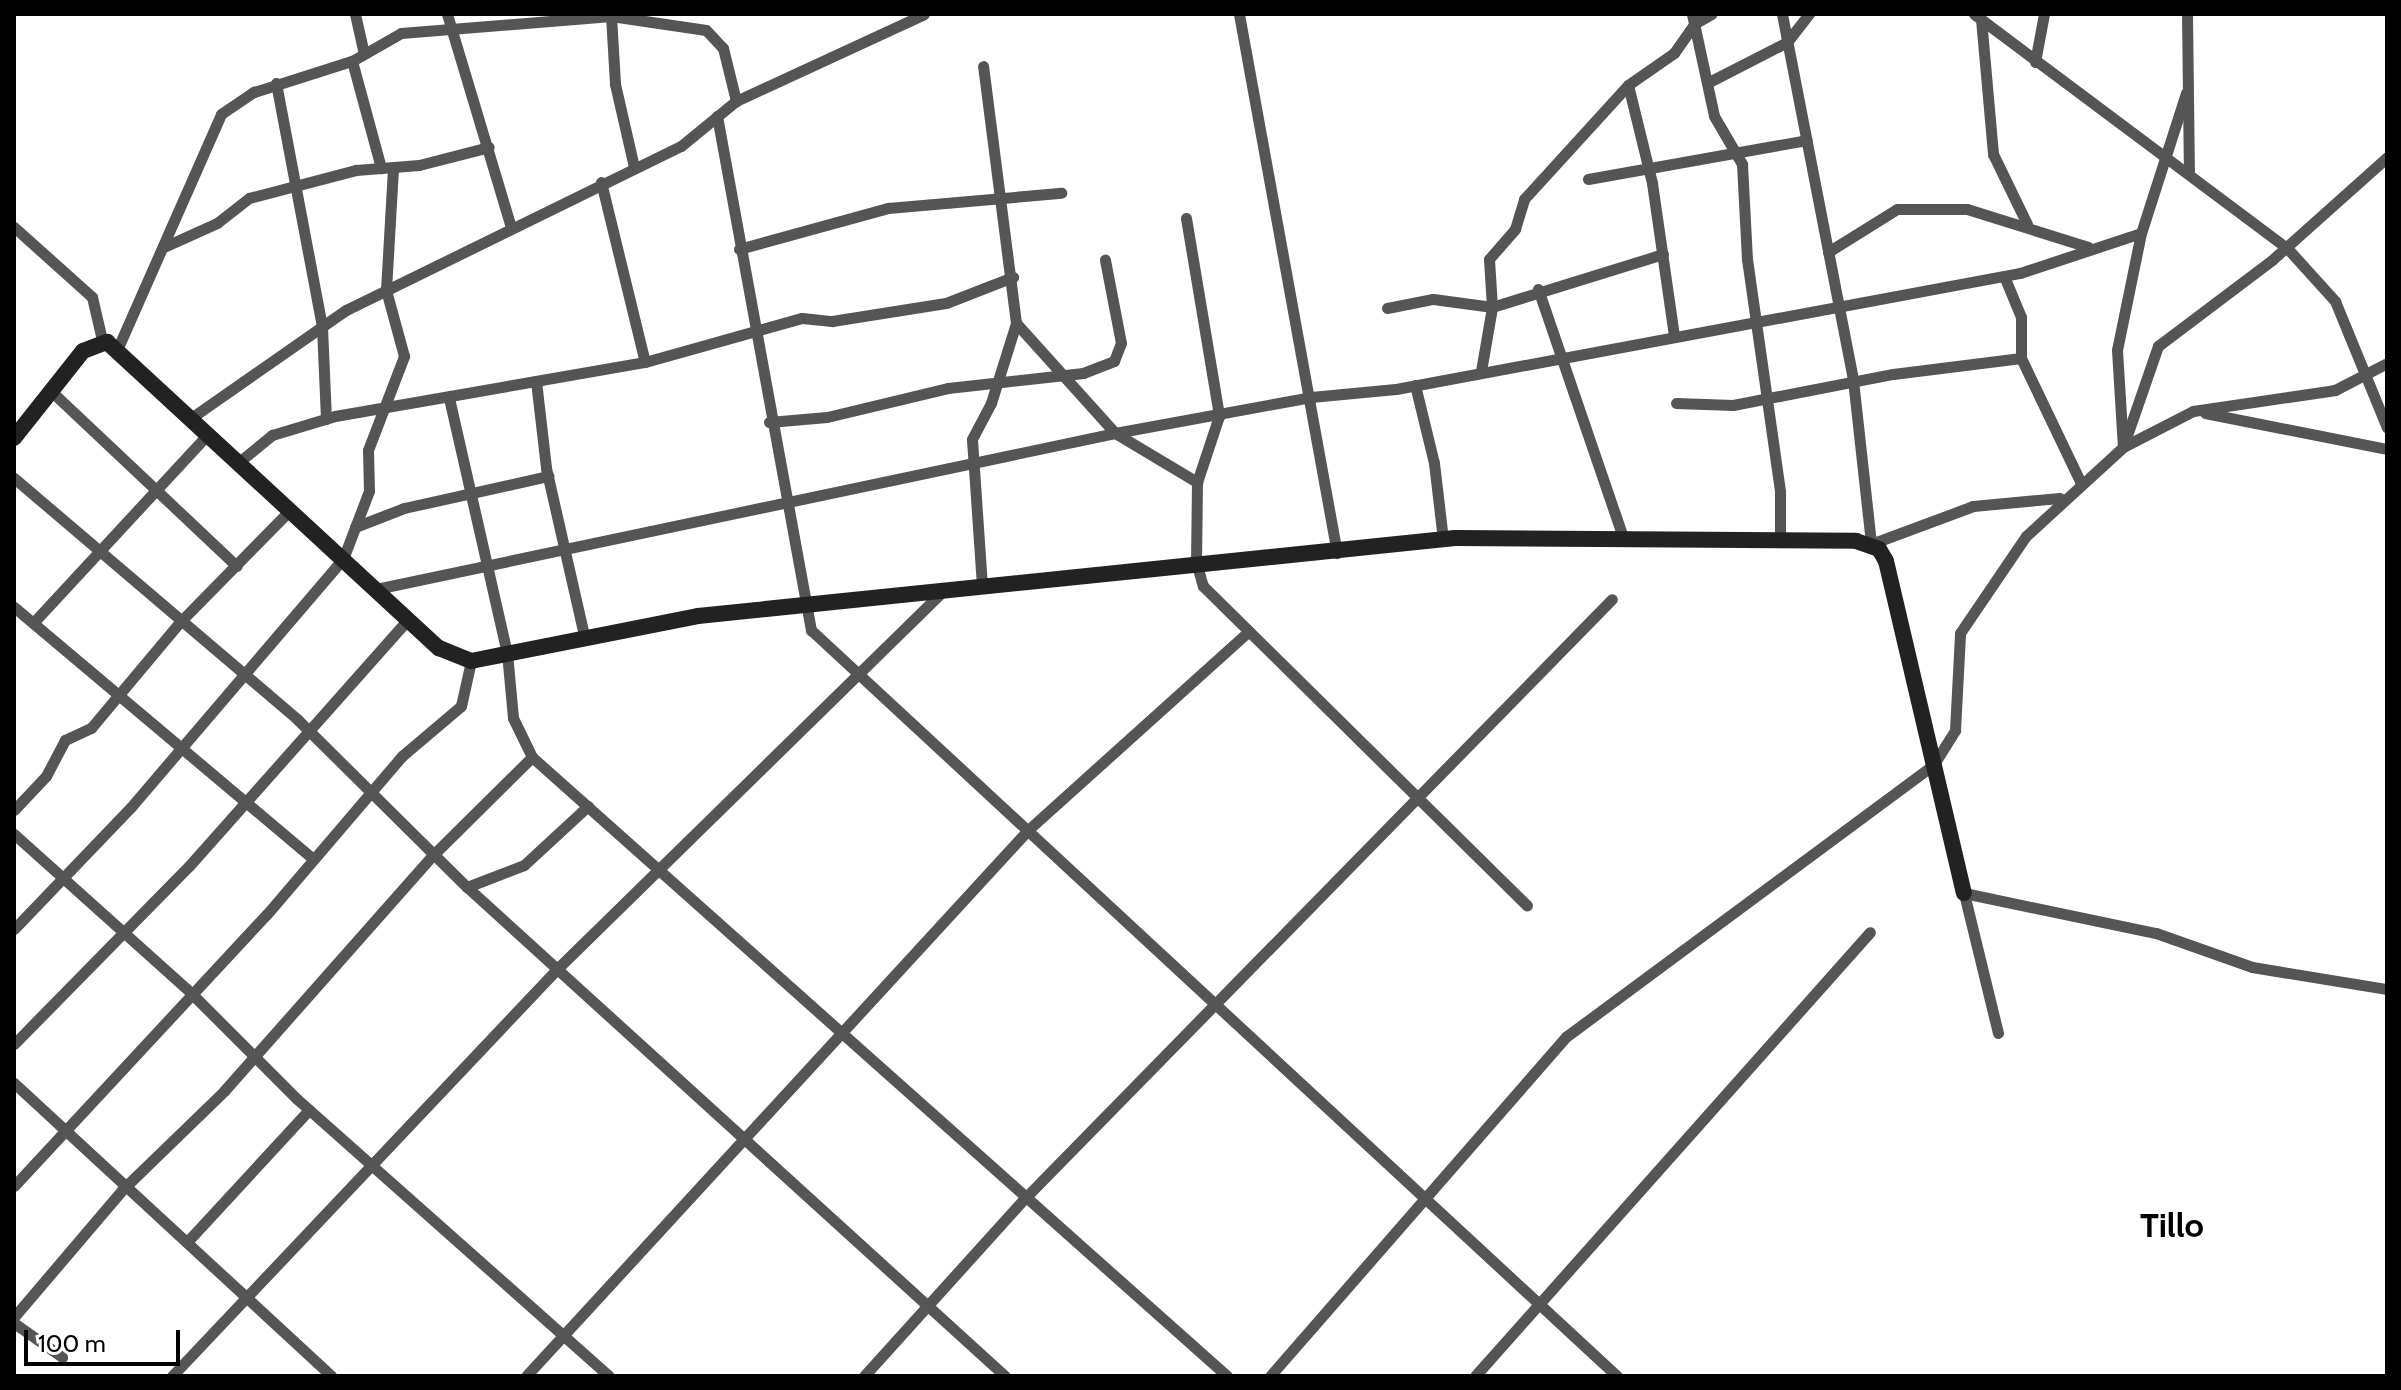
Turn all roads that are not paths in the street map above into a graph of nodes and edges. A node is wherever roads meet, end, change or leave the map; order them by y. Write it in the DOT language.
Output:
graph roads {
  1 [pos="355,14"];
  2 [pos="447,14"];
  3 [pos="702,14"];
  4 [pos="924,14"];
  5 [pos="1239,14"];
  6 [pos="1711,14"];
  7 [pos="1782,14"];
  8 [pos="1809,14"];
  9 [pos="2044,14"];
  10 [pos="2187,14"];
  11 [pos="611,16"];
  12 [pos="1977,17"];
  13 [pos="908,18"];
  14 [pos="1693,19"];
  15 [pos="706,30"];
  16 [pos="450,31"];
  17 [pos="1787,42"];
  18 [pos="364,54"];
  19 [pos="352,61"];
  20 [pos="2035,62"];
  21 [pos="983,66"];
  22 [pos="1709,82"];
  23 [pos="276,83"];
  24 [pos="1628,85"];
  25 [pos="2186,93"];
  26 [pos="736,101"];
  27 [pos="717,116"];
  28 [pos="1807,140"];
  29 [pos="489,147"];
  30 [pos="1733,152"];
  31 [pos="2165,156"];
  32 [pos="2387,157"];
  33 [pos="387,167"];
  34 [pos="634,167"];
  35 [pos="1648,167"];
  36 [pos="2189,174"];
  37 [pos="1588,179"];
  38 [pos="601,182"];
  39 [pos="293,186"];
  40 [pos="1061,193"];
  41 [pos="1002,198"];
  42 [pos="1186,218"];
  43 [pos="2027,224"];
  44 [pos="14,227"];
  45 [pos="511,228"];
  46 [pos="2141,233"];
  47 [pos="166,246"];
  48 [pos="2088,247"];
  49 [pos="2287,248"];
  50 [pos="739,249"];
  51 [pos="1828,252"];
  52 [pos="1663,254"];
  53 [pos="1105,260"];
  54 [pos="2004,276"];
  55 [pos="1013,277"];
  56 [pos="1538,289"];
  57 [pos="386,290"];
  58 [pos="1838,304"];
  59 [pos="1492,307"];
  60 [pos="1387,308"];
  61 [pos="1753,321"];
  62 [pos="1016,323"];
  63 [pos="322,327"];
  64 [pos="752,332"];
  65 [pos="1674,335"];
  66 [pos="102,340"];
  67 [pos="117,350"];
  68 [pos="1560,355"];
  69 [pos="2021,358"];
  70 [pos="645,362"];
  71 [pos="2387,363"];
  72 [pos="1481,371"];
  73 [pos="1060,374"];
  74 [pos="2387,374"];
  75 [pos="2364,375"];
  76 [pos="1853,380"];
  77 [pos="536,381"];
  78 [pos="998,381"];
  79 [pos="1415,385"];
  80 [pos="51,391"];
  81 [pos="1311,397"];
  82 [pos="449,398"];
  83 [pos="1762,399"];
  84 [pos="1676,403"];
  85 [pos="383,409"];
  86 [pos="2193,411"];
  87 [pos="1219,416"];
  88 [pos="191,418"];
  89 [pos="326,419"];
  90 [pos="769,422"];
  91 [pos="2387,428"];
  92 [pos="1115,433"];
  93 [pos="208,434"];
  94 [pos="14,438"];
  95 [pos="2123,447"];
  96 [pos="2387,449"];
  97 [pos="239,462"];
  98 [pos="970,466"];
  99 [pos="548,476"];
  100 [pos="14,478"];
  101 [pos="2080,481"];
  102 [pos="1197,482"];
  103 [pos="156,488"];
  104 [pos="468,495"];
  105 [pos="2060,498"];
  106 [pos="785,502"];
  107 [pos="290,510"];
  108 [pos="355,527"];
  109 [pos="1623,537"];
  110 [pos="1443,540"];
  111 [pos="1780,541"];
  112 [pos="1871,544"];
  113 [pos="99,550"];
  114 [pos="567,551"];
  115 [pos="1337,553"];
  116 [pos="343,559"];
  117 [pos="1196,562"];
  118 [pos="484,565"];
  119 [pos="237,566"];
  120 [pos="982,586"];
  121 [pos="376,589"];
  122 [pos="941,593"];
  123 [pos="1612,599"];
  124 [pos="802,604"];
  125 [pos="14,607"];
  126 [pos="408,619"];
  127 [pos="33,623"];
  128 [pos="179,623"];
  129 [pos="1249,631"];
  130 [pos="584,635"];
  131 [pos="507,653"];
  132 [pos="471,661"];
  133 [pos="858,674"];
  134 [pos="244,677"];
  135 [pos="123,694"];
  136 [pos="309,732"];
  137 [pos="184,745"];
  138 [pos="532,757"];
  139 [pos="1934,764"];
  140 [pos="371,792"];
  141 [pos="245,798"];
  142 [pos="1416,799"];
  143 [pos="588,806"];
  144 [pos="14,810"];
  145 [pos="1028,830"];
  146 [pos="14,834"];
  147 [pos="434,854"];
  148 [pos="313,859"];
  149 [pos="658,869"];
  150 [pos="61,874"];
  151 [pos="467,887"];
  152 [pos="1964,893"];
  153 [pos="1527,906"];
  154 [pos="14,929"];
  155 [pos="1870,932"];
  156 [pos="125,933"];
  157 [pos="557,969"];
  158 [pos="2387,989"];
  159 [pos="190,992"];
  160 [pos="1215,1004"];
  161 [pos="842,1033"];
  162 [pos="1998,1033"];
  163 [pos="14,1044"];
  164 [pos="254,1054"];
  165 [pos="14,1083"];
  166 [pos="309,1110"];
  167 [pos="66,1128"];
  168 [pos="744,1139"];
  169 [pos="371,1164"];
  170 [pos="14,1186"];
  171 [pos="123,1189"];
  172 [pos="1026,1197"];
  173 [pos="1425,1198"];
  174 [pos="187,1242"];
  175 [pos="247,1297"];
  176 [pos="1539,1304"];
  177 [pos="927,1306"];
  178 [pos="14,1320"];
  179 [pos="563,1335"];
  180 [pos="62,1357"];
  181 [pos="172,1376"];
  182 [pos="332,1376"];
  183 [pos="526,1376"];
  184 [pos="609,1376"];
  185 [pos="864,1376"];
  186 [pos="1005,1376"];
  187 [pos="1227,1376"];
  188 [pos="1270,1376"];
  189 [pos="1475,1376"];
  190 [pos="1617,1376"];
  1 -- 18 [label="street"];
  2 -- 16 [label="street"];
  3 -- 15 [label="street"];
  4 -- 13 [label="street"];
  5 -- 81 [label="street"];
  6 -- 14 [label="street"];
  7 -- 17 [label="street"];
  8 -- 17 [label="street"];
  9 -- 20 [label="street"];
  10 -- 25 [label="street"];
  11 -- 15 [label="street"];
  11 -- 16 [label="street"];
  11 -- 34 [label="street"];
  12 -- 20 [label="street"];
  12 -- 43 [label="street"];
  13 -- 26 [label="street"];
  14 -- 22 [label="street"];
  14 -- 24 [label="street"];
  15 -- 26 [label="street"];
  16 -- 18 [label="street"];
  16 -- 29 [label="street"];
  17 -- 22 [label="street"];
  17 -- 28 [label="street"];
  18 -- 19 [label="street"];
  19 -- 23 [label="street"];
  19 -- 33 [label="street"];
  20 -- 31 [label="street"];
  21 -- 41 [label="street"];
  22 -- 30 [label="street"];
  23 -- 39 [label="street"];
  23 -- 47 [label="street"];
  24 -- 35 [label="street"];
  24 -- 59 [label="street"];
  25 -- 31 [label="street"];
  25 -- 36 [label="street"];
  26 -- 27 [label="street"];
  27 -- 34 [label="street"];
  27 -- 50 [label="street"];
  28 -- 30 [label="street"];
  28 -- 51 [label="street"];
  29 -- 33 [label="street"];
  29 -- 45 [label="street"];
  30 -- 35 [label="street"];
  30 -- 61 [label="street"];
  31 -- 36 [label="street"];
  31 -- 46 [label="street"];
  32 -- 49 [label="street"];
  33 -- 39 [label="street"];
  33 -- 57 [label="street"];
  34 -- 38 [label="street"];
  35 -- 37 [label="street"];
  35 -- 52 [label="street"];
  36 -- 49 [label="street"];
  38 -- 45 [label="street"];
  38 -- 70 [label="street"];
  39 -- 47 [label="street"];
  39 -- 63 [label="street"];
  40 -- 41 [label="street"];
  41 -- 50 [label="street"];
  41 -- 55 [label="street"];
  42 -- 87 [label="street"];
  43 -- 48 [label="street"];
  43 -- 51 [label="street"];
  44 -- 66 [label="street"];
  45 -- 57 [label="street"];
  46 -- 48 [label="street"];
  46 -- 95 [label="street"];
  47 -- 67 [label="street"];
  48 -- 54 [label="street"];
  49 -- 75 [label="street"];
  49 -- 95 [label="street"];
  50 -- 64 [label="street"];
  51 -- 58 [label="street"];
  52 -- 56 [label="street"];
  52 -- 65 [label="street"];
  53 -- 73 [label="street"];
  54 -- 58 [label="street"];
  54 -- 69 [label="street"];
  55 -- 62 [label="street"];
  55 -- 64 [label="street"];
  56 -- 59 [label="street"];
  56 -- 68 [label="street"];
  57 -- 63 [label="street"];
  57 -- 85 [label="street"];
  58 -- 61 [label="street"];
  58 -- 76 [label="street"];
  59 -- 60 [label="street"];
  59 -- 72 [label="street"];
  61 -- 65 [label="street"];
  61 -- 83 [label="street"];
  62 -- 73 [label="street"];
  62 -- 78 [label="street"];
  63 -- 88 [label="street"];
  63 -- 89 [label="street"];
  64 -- 70 [label="street"];
  64 -- 90 [label="street"];
  65 -- 68 [label="street"];
  66 -- 67 [label="street"];
  66 -- 80 [label="street"];
  67 -- 88 [label="street"];
  68 -- 72 [label="street"];
  68 -- 109 [label="street"];
  69 -- 76 [label="street"];
  69 -- 101 [label="street"];
  70 -- 77 [label="street"];
  71 -- 75 [label="street"];
  72 -- 79 [label="street"];
  73 -- 78 [label="street"];
  73 -- 92 [label="street"];
  74 -- 75 [label="street"];
  75 -- 86 [label="street"];
  75 -- 91 [label="street"];
  76 -- 83 [label="street"];
  76 -- 112 [label="street"];
  77 -- 82 [label="street"];
  77 -- 99 [label="street"];
  78 -- 90 [label="street"];
  78 -- 98 [label="street"];
  79 -- 81 [label="street"];
  79 -- 110 [label="street"];
  80 -- 94 [label="street"];
  80 -- 103 [label="street"];
  81 -- 87 [label="street"];
  81 -- 115 [label="street"];
  82 -- 85 [label="street"];
  82 -- 104 [label="street"];
  83 -- 84 [label="street"];
  83 -- 111 [label="street"];
  85 -- 89 [label="street"];
  85 -- 108 [label="street"];
  86 -- 95 [label="street"];
  86 -- 96 [label="street"];
  87 -- 92 [label="street"];
  87 -- 102 [label="street"];
  88 -- 93 [label="street"];
  89 -- 97 [label="street"];
  90 -- 106 [label="street"];
  92 -- 98 [label="street"];
  92 -- 102 [label="street"];
  93 -- 97 [label="street"];
  93 -- 103 [label="street"];
  95 -- 101 [label="street"];
  97 -- 107 [label="street"];
  98 -- 106 [label="street"];
  98 -- 120 [label="street"];
  99 -- 104 [label="street"];
  99 -- 114 [label="street"];
  100 -- 113 [label="street"];
  101 -- 105 [label="street"];
  102 -- 117 [label="street"];
  103 -- 113 [label="street"];
  103 -- 119 [label="street"];
  104 -- 108 [label="street"];
  104 -- 118 [label="street"];
  105 -- 112 [label="street"];
  105 -- 139 [label="street"];
  106 -- 114 [label="street"];
  106 -- 124 [label="street"];
  107 -- 116 [label="street"];
  107 -- 119 [label="street"];
  108 -- 116 [label="street"];
  109 -- 110 [label="street"];
  109 -- 111 [label="street"];
  110 -- 115 [label="street"];
  111 -- 112 [label="street"];
  112 -- 139 [label="street"];
  113 -- 127 [label="street"];
  113 -- 128 [label="street"];
  114 -- 118 [label="street"];
  114 -- 130 [label="street"];
  115 -- 117 [label="street"];
  116 -- 121 [label="street"];
  116 -- 134 [label="street"];
  117 -- 120 [label="street"];
  117 -- 129 [label="street"];
  118 -- 121 [label="street"];
  118 -- 131 [label="street"];
  119 -- 128 [label="street"];
  120 -- 122 [label="street"];
  121 -- 126 [label="street"];
  122 -- 124 [label="street"];
  122 -- 133 [label="street"];
  123 -- 142 [label="street"];
  124 -- 130 [label="street"];
  124 -- 133 [label="street"];
  125 -- 127 [label="street"];
  126 -- 132 [label="street"];
  126 -- 136 [label="street"];
  127 -- 135 [label="street"];
  128 -- 134 [label="street"];
  128 -- 135 [label="street"];
  129 -- 142 [label="street"];
  129 -- 145 [label="street"];
  130 -- 131 [label="street"];
  131 -- 132 [label="street"];
  131 -- 138 [label="street"];
  132 -- 140 [label="street"];
  133 -- 145 [label="street"];
  133 -- 149 [label="street"];
  134 -- 136 [label="street"];
  134 -- 137 [label="street"];
  135 -- 137 [label="street"];
  135 -- 144 [label="street"];
  136 -- 140 [label="street"];
  136 -- 141 [label="street"];
  137 -- 141 [label="street"];
  137 -- 150 [label="street"];
  138 -- 143 [label="street"];
  138 -- 147 [label="street"];
  139 -- 152 [label="street"];
  139 -- 173 [label="street"];
  140 -- 147 [label="street"];
  140 -- 148 [label="street"];
  141 -- 148 [label="street"];
  141 -- 156 [label="street"];
  142 -- 153 [label="street"];
  142 -- 160 [label="street"];
  143 -- 149 [label="street"];
  143 -- 151 [label="street"];
  145 -- 160 [label="street"];
  145 -- 161 [label="street"];
  146 -- 150 [label="street"];
  147 -- 151 [label="street"];
  147 -- 164 [label="street"];
  148 -- 159 [label="street"];
  149 -- 157 [label="street"];
  149 -- 161 [label="street"];
  150 -- 154 [label="street"];
  150 -- 156 [label="street"];
  151 -- 157 [label="street"];
  152 -- 158 [label="street"];
  152 -- 162 [label="street"];
  155 -- 176 [label="street"];
  156 -- 159 [label="street"];
  156 -- 163 [label="street"];
  157 -- 168 [label="street"];
  157 -- 169 [label="street"];
  159 -- 164 [label="street"];
  159 -- 167 [label="street"];
  160 -- 172 [label="street"];
  160 -- 173 [label="street"];
  161 -- 168 [label="street"];
  161 -- 172 [label="street"];
  164 -- 166 [label="street"];
  164 -- 171 [label="street"];
  165 -- 167 [label="street"];
  166 -- 169 [label="street"];
  166 -- 174 [label="street"];
  167 -- 170 [label="street"];
  167 -- 171 [label="street"];
  168 -- 177 [label="street"];
  168 -- 179 [label="street"];
  169 -- 175 [label="street"];
  169 -- 179 [label="street"];
  171 -- 174 [label="street"];
  171 -- 178 [label="street"];
  172 -- 177 [label="street"];
  172 -- 187 [label="street"];
  173 -- 176 [label="street"];
  173 -- 188 [label="street"];
  174 -- 175 [label="street"];
  175 -- 181 [label="street"];
  175 -- 182 [label="street"];
  176 -- 189 [label="street"];
  176 -- 190 [label="street"];
  177 -- 185 [label="street"];
  177 -- 186 [label="street"];
  178 -- 180 [label="street"];
  179 -- 183 [label="street"];
  179 -- 184 [label="street"];
}
